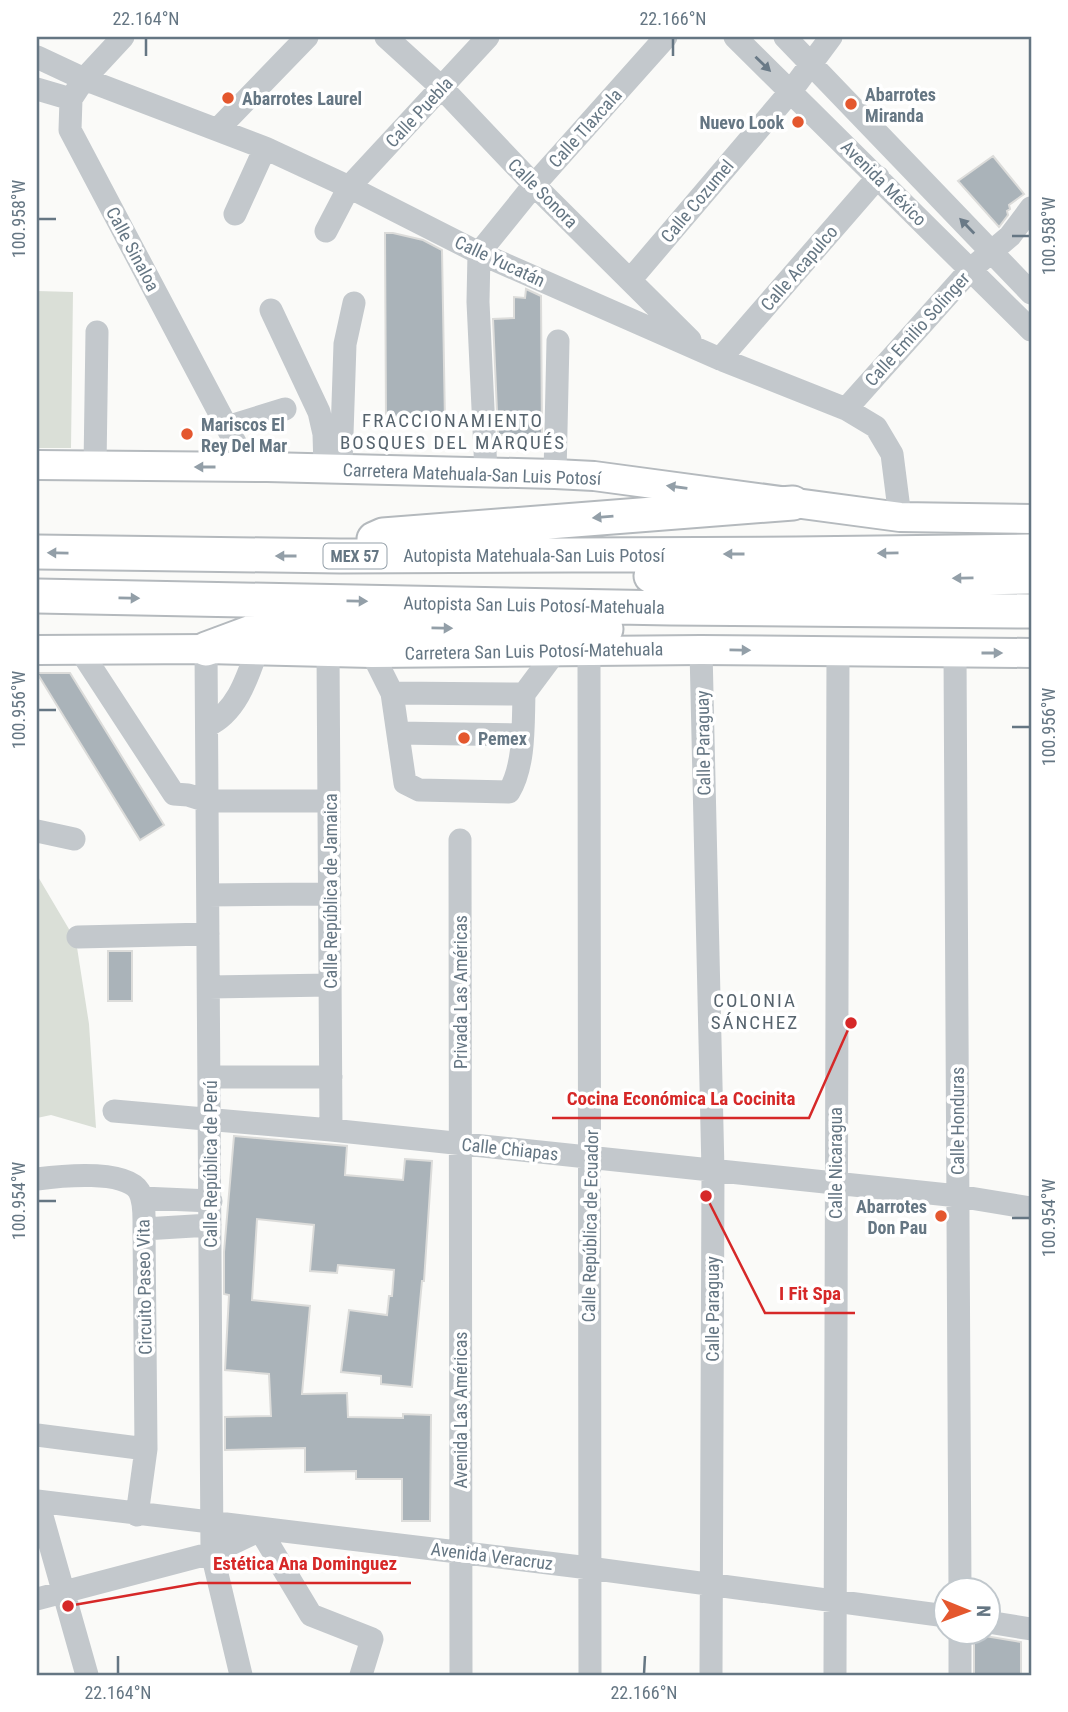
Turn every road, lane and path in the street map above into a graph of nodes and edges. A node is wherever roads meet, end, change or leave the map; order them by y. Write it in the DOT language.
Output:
graph roads {
  1 [pos="123,37"];
  2 [pos="307,37"];
  3 [pos="386,37"];
  4 [pos="488,37"];
  5 [pos="666,37"];
  6 [pos="734,37"];
  7 [pos="785,37"];
  8 [pos="831,37"];
  9 [pos="37,57"];
  10 [pos="810,63"];
  11 [pos="85,79"];
  12 [pos="442,88"];
  13 [pos="37,89"];
  14 [pos="791,91"];
  15 [pos="71,99"];
  16 [pos="218,129"];
  17 [pos="265,148"];
  18 [pos="878,177"];
  19 [pos="534,185"];
  20 [pos="349,187"];
  21 [pos="1031,208"];
  22 [pos="235,214"];
  23 [pos="326,231"];
  24 [pos="992,252"];
  25 [pos="479,253"];
  26 [pos="971,269"];
  27 [pos="631,279"];
  28 [pos="1031,293"];
  29 [pos="354,303"];
  30 [pos="271,310"];
  31 [pos="1031,331"];
  32 [pos="97,332"];
  33 [pos="558,341"];
  34 [pos="710,354"];
  35 [pos="285,409"];
  36 [pos="846,409"];
  37 [pos="227,427"];
  38 [pos="37,465"];
  39 [pos="95,466"];
  40 [pos="248,467"];
  41 [pos="333,469"];
  42 [pos="486,472"];
  43 [pos="555,474"];
  44 [pos="793,503"];
  45 [pos="900,517"];
  46 [pos="1031,519"];
  47 [pos="1031,551"];
  48 [pos="37,552"];
  49 [pos="351,556"];
  50 [pos="1031,577"];
  51 [pos="37,596"];
  52 [pos="681,604"];
  53 [pos="1031,611"];
  54 [pos="206,649"];
  55 [pos="37,650"];
  56 [pos="80,650"];
  57 [pos="257,650"];
  58 [pos="589,650"];
  59 [pos="328,651"];
  60 [pos="556,651"];
  61 [pos="838,652"];
  62 [pos="372,653"];
  63 [pos="956,653"];
  64 [pos="1031,653"];
  65 [pos="391,693"];
  66 [pos="524,694"];
  67 [pos="207,726"];
  68 [pos="398,733"];
  69 [pos="522,735"];
  70 [pos="207,801"];
  71 [pos="329,801"];
  72 [pos="37,831"];
  73 [pos="74,839"];
  74 [pos="460,840"];
  75 [pos="330,894"];
  76 [pos="208,895"];
  77 [pos="208,934"];
  78 [pos="78,937"];
  79 [pos="330,985"];
  80 [pos="209,987"];
  81 [pos="210,1077"];
  82 [pos="331,1077"];
  83 [pos="114,1111"];
  84 [pos="210,1118"];
  85 [pos="331,1130"];
  86 [pos="459,1144"];
  87 [pos="591,1158"];
  88 [pos="713,1171"];
  89 [pos="37,1178"];
  90 [pos="835,1184"];
  91 [pos="958,1196"];
  92 [pos="142,1198"];
  93 [pos="211,1201"];
  94 [pos="1031,1208"];
  95 [pos="211,1225"];
  96 [pos="145,1229"];
  97 [pos="37,1435"];
  98 [pos="146,1449"];
  99 [pos="38,1502"];
  100 [pos="137,1515"];
  101 [pos="211,1522"];
  102 [pos="260,1530"];
  103 [pos="460,1551"];
  104 [pos="212,1553"];
  105 [pos="589,1568"];
  106 [pos="960,1576"];
  107 [pos="711,1584"];
  108 [pos="65,1592"];
  109 [pos="37,1599"];
  110 [pos="834,1600"];
  111 [pos="932,1614"];
  112 [pos="1002,1624"];
  113 [pos="1031,1629"];
  114 [pos="960,1646"];
  115 [pos="87,1675"];
  116 [pos="241,1675"];
  117 [pos="361,1675"];
  118 [pos="461,1675"];
  119 [pos="590,1675"];
  120 [pos="711,1675"];
  121 [pos="835,1675"];
  122 [pos="960,1675"];
  1 -- 11 [label="street"];
  2 -- 16 [label="street"];
  3 -- 12 [label="street, Calle Sonora"];
  4 -- 12 [label="street, Calle Puebla"];
  5 -- 19 [label="street, Calle Tlaxcala"];
  6 -- 14 [label="street, Avenida México, one-way"];
  7 -- 10 [label="street, Avenida México"];
  8 -- 10 [label="street, Calle Cozumel"];
  9 -- 11 [label="street, Calle Yucatán"];
  10 -- 14 [label="street, Calle Cozumel"];
  24 -- 10 [label="street, Avenida México, one-way"];
  11 -- 15 [label="street"];
  11 -- 16 [label="street, Calle Yucatán"];
  12 -- 19 [label="street, Calle Sonora"];
  12 -- 20 [label="street, Calle Puebla"];
  13 -- 15 [label="street"];
  14 -- 18 [label="street, Avenida México"];
  14 -- 27 [label="street, Calle Cozumel"];
  15 -- 37 [label="street, Calle Sinaloa"];
  16 -- 17 [label="street, Calle Yucatán"];
  17 -- 20 [label="street, Calle Yucatán"];
  17 -- 22 [label="street"];
  18 -- 26 [label="street, Avenida México"];
  18 -- 34 [label="street, Calle Acapulco"];
  19 -- 25 [label="street, Calle Tlaxcala"];
  19 -- 27 [label="street, Calle Sonora"];
  20 -- 23 [label="street, Calle Puebla"];
  20 -- 25 [label="street, Calle Yucatán"];
  21 -- 24 [label="street, Calle Emilio Solinger"];
  24 -- 26 [label="street, Calle Emilio Solinger"];
  24 -- 28 [label="street, Avenida México"];
  25 -- 34 [label="street, Calle Yucatán"];
  25 -- 42 [label="street"];
  26 -- 31 [label="street, Avenida México"];
  26 -- 36 [label="street, Calle Emilio Solinger"];
  27 -- 34 [label="street, Calle Sonora"];
  29 -- 41 [label="street"];
  30 -- 41 [label="street"];
  32 -- 39 [label="street"];
  33 -- 43 [label="street"];
  34 -- 36 [label="street, Calle Yucatán"];
  35 -- 37 [label="street"];
  36 -- 45 [label="street, Calle Yucatán"];
  37 -- 40 [label="street, Calle Sinaloa"];
  38 -- 39 [label="main road, Carretera Matehuala-San Luis Potosí"];
  40 -- 39 [label="main road, Carretera Matehuala-San Luis Potosí, one-way"];
  40 -- 41 [label="main road, Carretera Matehuala-San Luis Potosí"];
  41 -- 42 [label="main road, Carretera Matehuala-San Luis Potosí"];
  42 -- 43 [label="main road, Carretera Matehuala-San Luis Potosí"];
  44 -- 43 [label="main road, Carretera Matehuala-San Luis Potosí, one-way"];
  44 -- 45 [label="main road, Carretera Matehuala-San Luis Potosí"];
  44 -- 49 [label="highway, one-way"];
  45 -- 46 [label="main road, Carretera Matehuala-San Luis Potosí"];
  47 -- 52 [label="highway, Autopista Matehuala-San Luis Potosí, one-way"];
  49 -- 48 [label="highway, MEX 57, one-way"];
  49 -- 52 [label="highway"];
  50 -- 52 [label="highway, one-way"];
  51 -- 52 [label="highway, Autopista San Luis Potosí-Matehuala, one-way"];
  52 -- 53 [label="highway"];
  54 -- 52 [label="highway, one-way"];
  52 -- 58 [label="main road, Carretera San Luis Potosí-Matehuala"];
  52 -- 61 [label="main road, Carretera San Luis Potosí-Matehuala, one-way"];
  52 -- 88 [label="street, Calle Paraguay"];
  54 -- 56 [label="main road, Carretera San Luis Potosí-Matehuala"];
  54 -- 57 [label="main road, Carretera San Luis Potosí-Matehuala"];
  54 -- 67 [label="street, Calle República de Perú"];
  55 -- 56 [label="main road, Carretera San Luis Potosí-Matehuala"];
  56 -- 70 [label="street"];
  57 -- 59 [label="main road, Carretera San Luis Potosí-Matehuala"];
  57 -- 67 [label="street"];
  58 -- 60 [label="main road, Carretera San Luis Potosí-Matehuala"];
  58 -- 87 [label="street, Calle República de Ecuador"];
  59 -- 62 [label="main road, Carretera San Luis Potosí-Matehuala"];
  59 -- 71 [label="street, Calle República de Jamaica"];
  60 -- 62 [label="main road, Carretera San Luis Potosí-Matehuala"];
  60 -- 66 [label="street"];
  61 -- 63 [label="main road, Carretera San Luis Potosí-Matehuala"];
  61 -- 90 [label="street, Calle Nicaragua"];
  62 -- 65 [label="street"];
  63 -- 64 [label="main road, Carretera San Luis Potosí-Matehuala, one-way"];
  63 -- 91 [label="street, Calle Honduras"];
  65 -- 66 [label="street"];
  65 -- 68 [label="street"];
  66 -- 69 [label="street"];
  67 -- 70 [label="street, Calle República de Perú"];
  68 -- 69 [label="street"];
  68 -- 69 [label="street"];
  70 -- 71 [label="street"];
  70 -- 76 [label="street, Calle República de Perú"];
  71 -- 75 [label="street, Calle República de Jamaica"];
  72 -- 73 [label="street"];
  74 -- 86 [label="street, Privada Las Américas"];
  75 -- 76 [label="street"];
  75 -- 79 [label="street, Calle República de Jamaica"];
  76 -- 77 [label="street, Calle República de Perú"];
  77 -- 78 [label="street"];
  77 -- 80 [label="street, Calle República de Perú"];
  79 -- 80 [label="street"];
  79 -- 82 [label="street, Calle República de Jamaica"];
  80 -- 81 [label="street, Calle República de Perú"];
  81 -- 82 [label="street"];
  81 -- 84 [label="street, Calle República de Perú"];
  82 -- 85 [label="street, Calle República de Jamaica"];
  83 -- 84 [label="street, Calle Chiapas"];
  84 -- 85 [label="street, Calle Chiapas"];
  84 -- 93 [label="street, Calle República de Perú"];
  85 -- 86 [label="street, Calle Chiapas"];
  86 -- 87 [label="street, Calle Chiapas"];
  86 -- 103 [label="street, Avenida Las Américas"];
  87 -- 88 [label="street, Calle Chiapas"];
  87 -- 105 [label="street, Calle República de Ecuador"];
  88 -- 90 [label="street, Calle Chiapas"];
  88 -- 107 [label="street, Calle Paraguay"];
  89 -- 92 [label="street, Circuito Paseo Vita"];
  90 -- 91 [label="street, Calle Chiapas"];
  90 -- 110 [label="street, Calle Nicaragua"];
  91 -- 94 [label="street, Calle Chiapas"];
  91 -- 106 [label="street, Calle Honduras"];
  92 -- 93 [label="street"];
  92 -- 96 [label="street, Circuito Paseo Vita"];
  93 -- 95 [label="street, Calle República de Perú"];
  95 -- 96 [label="street"];
  95 -- 101 [label="street, Calle República de Perú"];
  96 -- 98 [label="street, Circuito Paseo Vita"];
  97 -- 98 [label="street"];
  98 -- 100 [label="street, Circuito Paseo Vita"];
  99 -- 100 [label="street, Avenida Veracruz"];
  99 -- 108 [label="street"];
  100 -- 101 [label="street, Avenida Veracruz"];
  101 -- 102 [label="street, Avenida Veracruz"];
  101 -- 104 [label="street, Calle República de Perú"];
  102 -- 103 [label="street, Avenida Veracruz"];
  102 -- 104 [label="street"];
  102 -- 117 [label="street"];
  103 -- 105 [label="street, Avenida Veracruz"];
  103 -- 118 [label="street, Avenida Las Américas"];
  104 -- 108 [label="street"];
  104 -- 116 [label="street, Calle República de Perú"];
  105 -- 107 [label="street, Avenida Veracruz"];
  105 -- 119 [label="street, Calle República de Ecuador"];
  107 -- 110 [label="street, Avenida Veracruz"];
  107 -- 120 [label="street, Calle Paraguay"];
  108 -- 109 [label="street"];
  108 -- 115 [label="street"];
  110 -- 111 [label="street, Avenida Veracruz"];
  110 -- 121 [label="street, Calle Nicaragua"];
  112 -- 113 [label="street"];
  114 -- 122 [label="street"];
}
